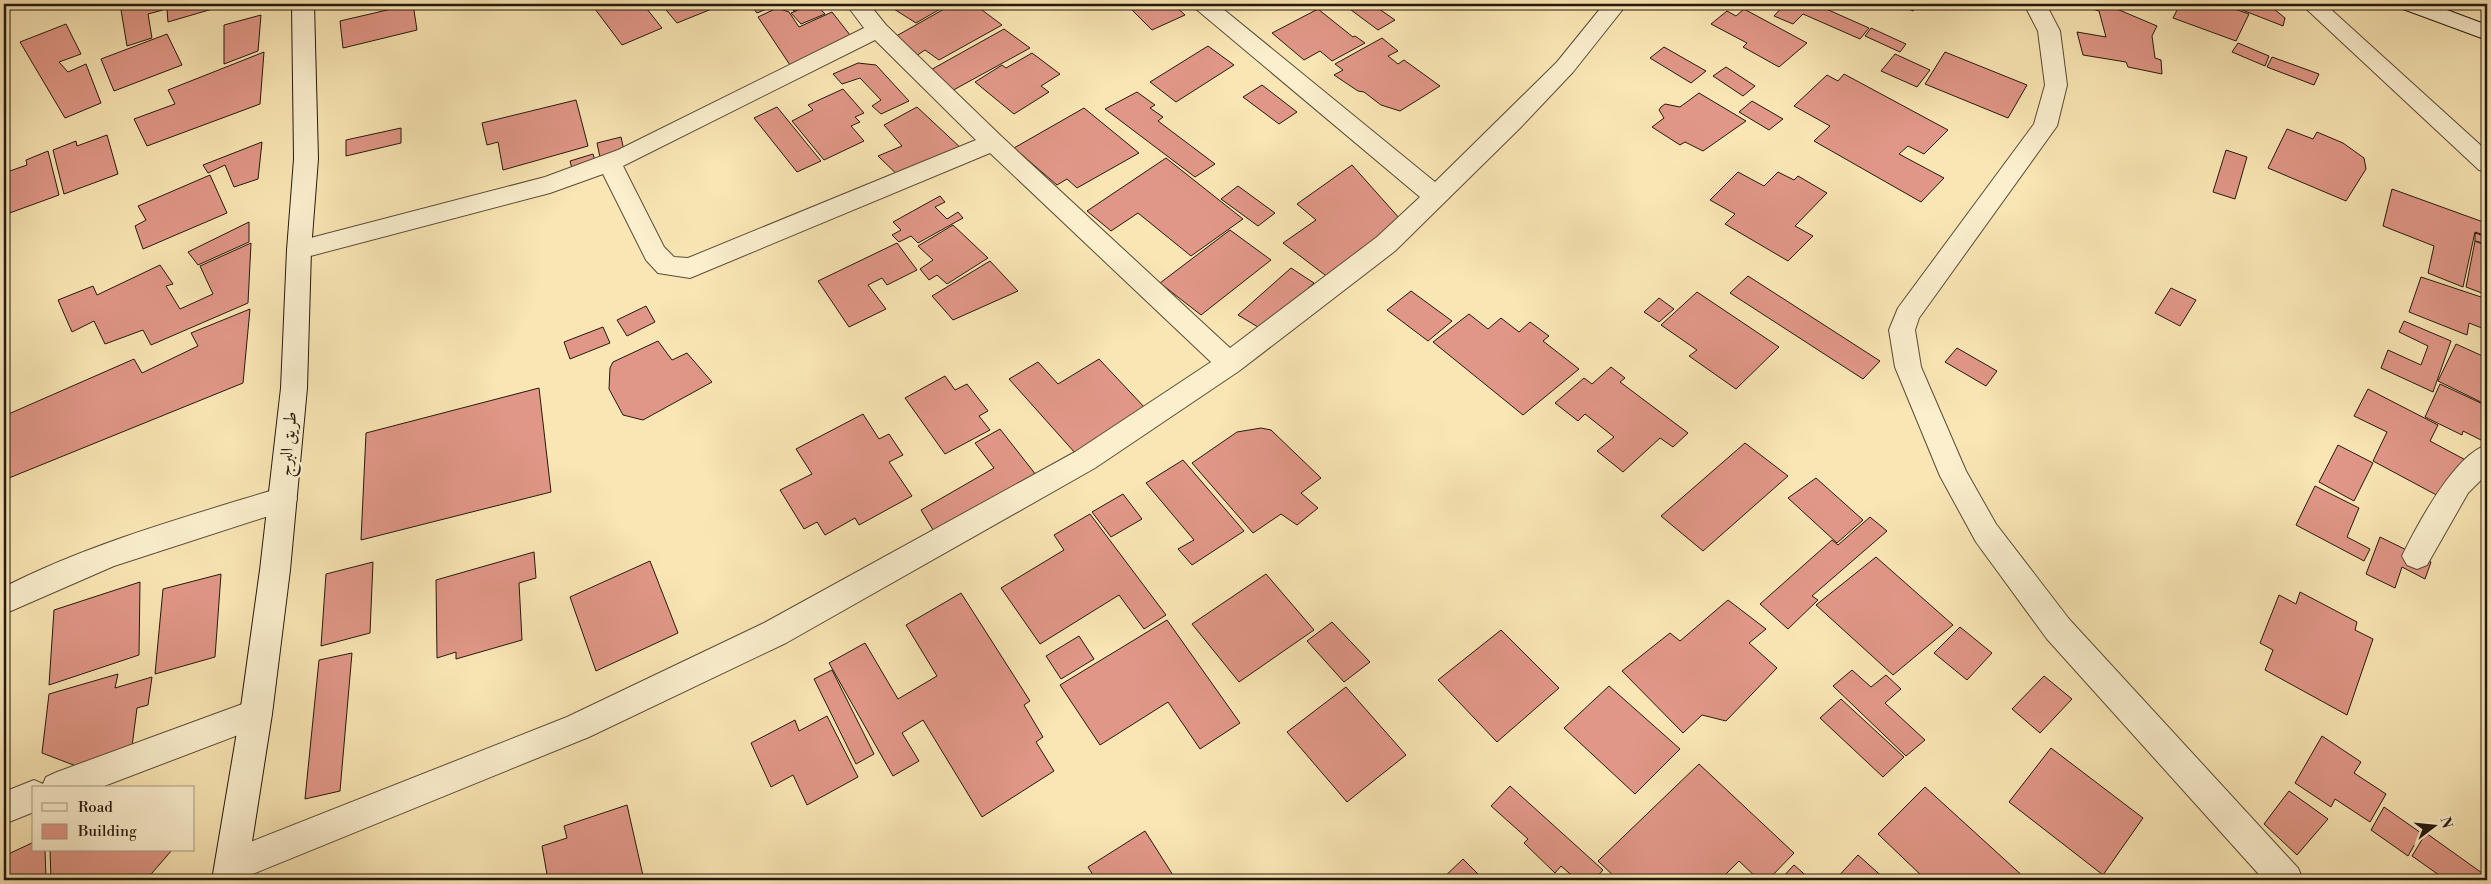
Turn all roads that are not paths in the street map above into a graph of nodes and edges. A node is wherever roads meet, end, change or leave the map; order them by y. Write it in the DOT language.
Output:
graph roads {
  1 [pos="303,4"];
  2 [pos="856,4"];
  3 [pos="1204,4"];
  4 [pos="2035,4"];
  5 [pos="2312,4"];
  6 [pos="2411,4"];
  7 [pos="1613,5"];
  8 [pos="878,30"];
  9 [pos="2487,34"];
  10 [pos="993,142"];
  11 [pos="609,162"];
  12 [pos="2487,164"];
  13 [pos="1435,196"];
  14 [pos="299,250"];
  15 [pos="1230,364"];
  16 [pos="2487,456"];
  17 [pos="283,499"];
  18 [pos="2417,556"];
  19 [pos="4,600"];
  20 [pos="256,714"];
  21 [pos="62,786"];
  22 [pos="32,797"];
  23 [pos="4,808"];
  24 [pos="230,873"];
  25 [pos="2286,880"];
  1 -- 14 [label="street, طريق البرج"];
  2 -- 8 [label="street"];
  3 -- 13 [label="street"];
  4 -- 25 [label="street"];
  5 -- 12 [label="street"];
  6 -- 9 [label="street"];
  7 -- 13 [label="street"];
  8 -- 10 [label="street"];
  8 -- 11 [label="street"];
  10 -- 11 [label="street"];
  10 -- 15 [label="street"];
  11 -- 14 [label="street"];
  13 -- 15 [label="street"];
  14 -- 17 [label="street, طريق البرج"];
  15 -- 24 [label="street"];
  16 -- 18 [label="street"];
  17 -- 19 [label="street"];
  17 -- 20 [label="street, طريق البرج"];
  20 -- 21 [label="street"];
  20 -- 24 [label="street, طريق البرج"];
  22 -- 23 [label="street"];
}
